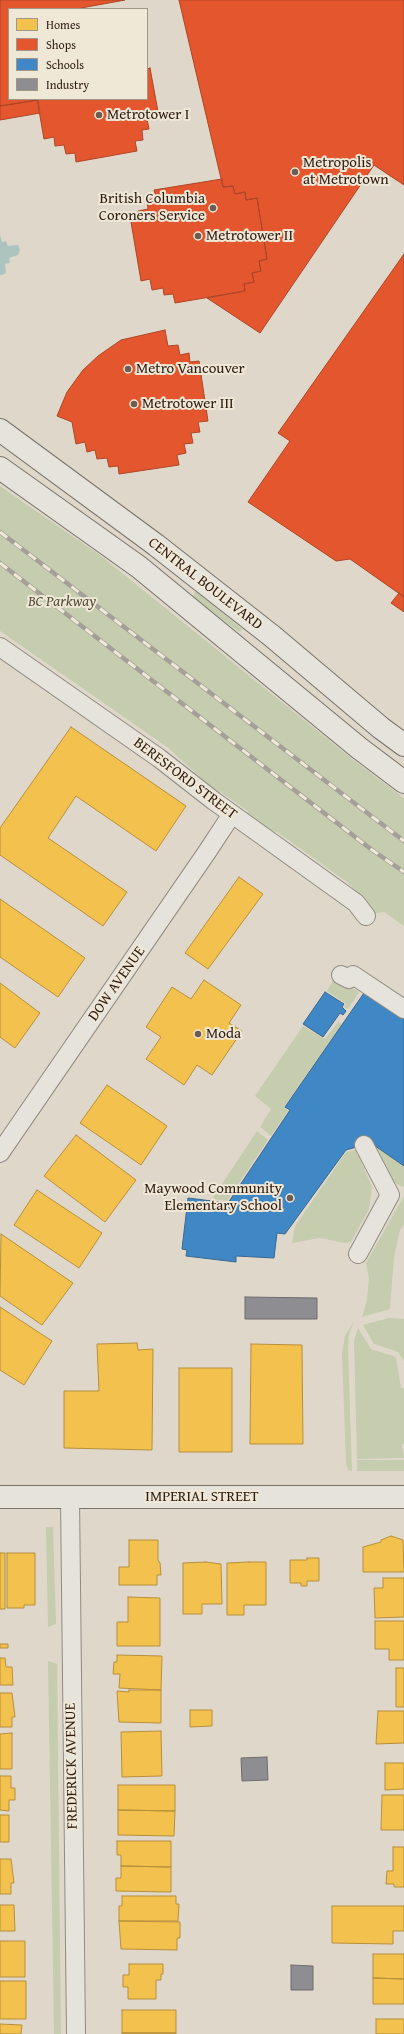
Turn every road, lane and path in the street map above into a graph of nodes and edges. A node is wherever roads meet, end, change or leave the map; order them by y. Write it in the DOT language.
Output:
graph roads {
  1 [pos="0,430"];
  2 [pos="0,468"];
  3 [pos="0,647"];
  4 [pos="404,745"];
  5 [pos="404,782"];
  6 [pos="232,814"];
  7 [pos="366,916"];
  8 [pos="341,975"];
  9 [pos="404,1009"];
  10 [pos="364,1145"];
  11 [pos="0,1154"];
  12 [pos="358,1254"];
  13 [pos="0,1497"];
  14 [pos="70,1497"];
  15 [pos="404,1497"];
  16 [pos="76,2034"];
  1 -- 4 [label="street, CENTRAL BOULEVARD"];
  2 -- 5 [label="street, CENTRAL BOULEVARD"];
  3 -- 6 [label="street, BERESFORD STREET"];
  6 -- 7 [label="street, BERESFORD STREET"];
  6 -- 11 [label="street, DOW AVENUE"];
  8 -- 9 [label="street"];
  10 -- 12 [label="street"];
  13 -- 14 [label="street, IMPERIAL STREET"];
  14 -- 15 [label="street, IMPERIAL STREET"];
  14 -- 16 [label="street, FREDERICK AVENUE"];
}
